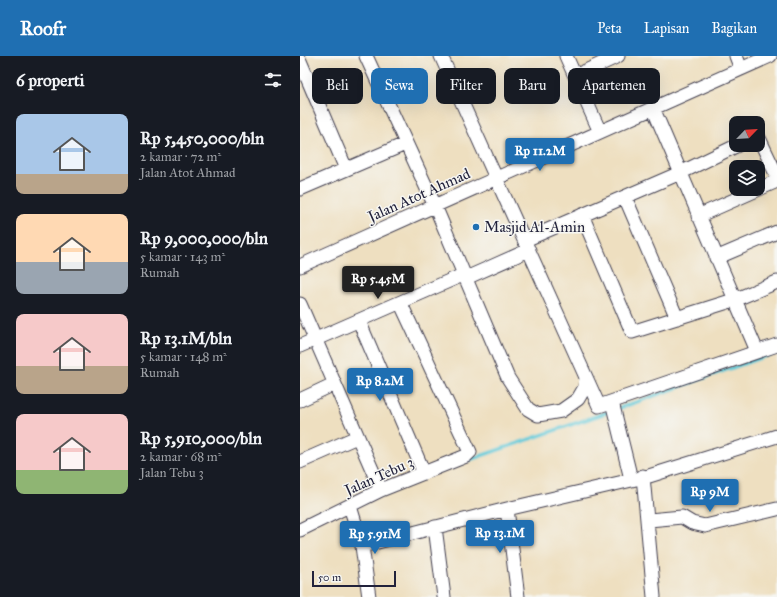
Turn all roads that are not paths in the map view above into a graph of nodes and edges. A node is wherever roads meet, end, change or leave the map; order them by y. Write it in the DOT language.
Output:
graph roads {
  1 [pos="366,56"];
  2 [pos="441,56"];
  3 [pos="566,56"];
  4 [pos="618,56"];
  5 [pos="736,56"];
  6 [pos="770,56"];
  7 [pos="300,61"];
  8 [pos="571,68"];
  9 [pos="592,68"];
  10 [pos="741,69"];
  11 [pos="588,104"];
  12 [pos="653,108"];
  13 [pos="600,132"];
  14 [pos="405,144"];
  15 [pos="729,149"];
  16 [pos="765,151"];
  17 [pos="346,169"];
  18 [pos="680,173"];
  19 [pos="777,176"];
  20 [pos="495,179"];
  21 [pos="777,181"];
  22 [pos="302,184"];
  23 [pos="625,197"];
  24 [pos="435,206"];
  25 [pos="582,215"];
  26 [pos="698,216"];
  27 [pos="777,232"];
  28 [pos="527,245"];
  29 [pos="716,258"];
  30 [pos="300,266"];
  31 [pos="466,276"];
  32 [pos="777,282"];
  33 [pos="734,300"];
  34 [pos="300,304"];
  35 [pos="401,304"];
  36 [pos="677,318"];
  37 [pos="359,321"];
  38 [pos="315,339"];
  39 [pos="777,345"];
  40 [pos="300,346"];
  41 [pos="757,351"];
  42 [pos="586,377"];
  43 [pos="334,384"];
  44 [pos="300,400"];
  45 [pos="612,402"];
  46 [pos="777,436"];
  47 [pos="357,437"];
  48 [pos="300,462"];
  49 [pos="424,473"];
  50 [pos="637,478"];
  51 [pos="381,490"];
  52 [pos="507,509"];
  53 [pos="777,509"];
  54 [pos="352,511"];
  55 [pos="649,520"];
  56 [pos="435,527"];
  57 [pos="300,530"];
  58 [pos="362,546"];
  59 [pos="369,597"];
  60 [pos="444,597"];
  61 [pos="518,597"];
  62 [pos="654,597"];
  1 -- 14 [label="street"];
  2 -- 20 [label="street"];
  3 -- 8 [label="street"];
  4 -- 9 [label="street"];
  5 -- 10 [label="street"];
  6 -- 10 [label="street, Jalan Atot Ahmad"];
  7 -- 17 [label="street"];
  10 -- 12 [label="street, Jalan Atot Ahmad"];
  11 -- 13 [label="street"];
  12 -- 13 [label="street, Jalan Atot Ahmad"];
  12 -- 18 [label="street"];
  13 -- 20 [label="street, Jalan Atot Ahmad"];
  14 -- 17 [label="street"];
  14 -- 24 [label="street"];
  15 -- 18 [label="street"];
  16 -- 19 [label="street"];
  17 -- 22 [label="street"];
  18 -- 23 [label="street"];
  18 -- 26 [label="street"];
  20 -- 24 [label="street, Jalan Atot Ahmad"];
  20 -- 28 [label="street"];
  21 -- 26 [label="street"];
  23 -- 25 [label="street"];
  23 -- 36 [label="street"];
  24 -- 30 [label="street, Jalan Atot Ahmad"];
  24 -- 31 [label="street"];
  25 -- 28 [label="street"];
  25 -- 36 [label="street"];
  26 -- 29 [label="street"];
  27 -- 29 [label="street"];
  28 -- 31 [label="street"];
  28 -- 42 [label="street"];
  29 -- 33 [label="street"];
  31 -- 35 [label="street"];
  31 -- 42 [label="street"];
  32 -- 33 [label="street"];
  33 -- 36 [label="street"];
  33 -- 41 [label="street"];
  34 -- 38 [label="street"];
  35 -- 37 [label="street"];
  35 -- 49 [label="street, Jalan Tebu 3"];
  37 -- 38 [label="street"];
  37 -- 49 [label="street"];
  38 -- 40 [label="street"];
  38 -- 43 [label="street"];
  39 -- 41 [label="street"];
  41 -- 45 [label="street"];
  42 -- 45 [label="street"];
  43 -- 44 [label="street"];
  43 -- 47 [label="street"];
  45 -- 50 [label="street"];
  46 -- 50 [label="street"];
  47 -- 48 [label="street"];
  47 -- 51 [label="street"];
  49 -- 51 [label="street, Jalan Tebu 3"];
  50 -- 52 [label="street"];
  50 -- 55 [label="street"];
  51 -- 54 [label="street, Jalan Tebu 3"];
  52 -- 56 [label="street"];
  52 -- 61 [label="street"];
  53 -- 55 [label="street"];
  54 -- 57 [label="street, Jalan Tebu 3"];
  54 -- 58 [label="street"];
  55 -- 62 [label="street"];
  56 -- 58 [label="street"];
  56 -- 60 [label="street"];
  58 -- 59 [label="street"];
}
